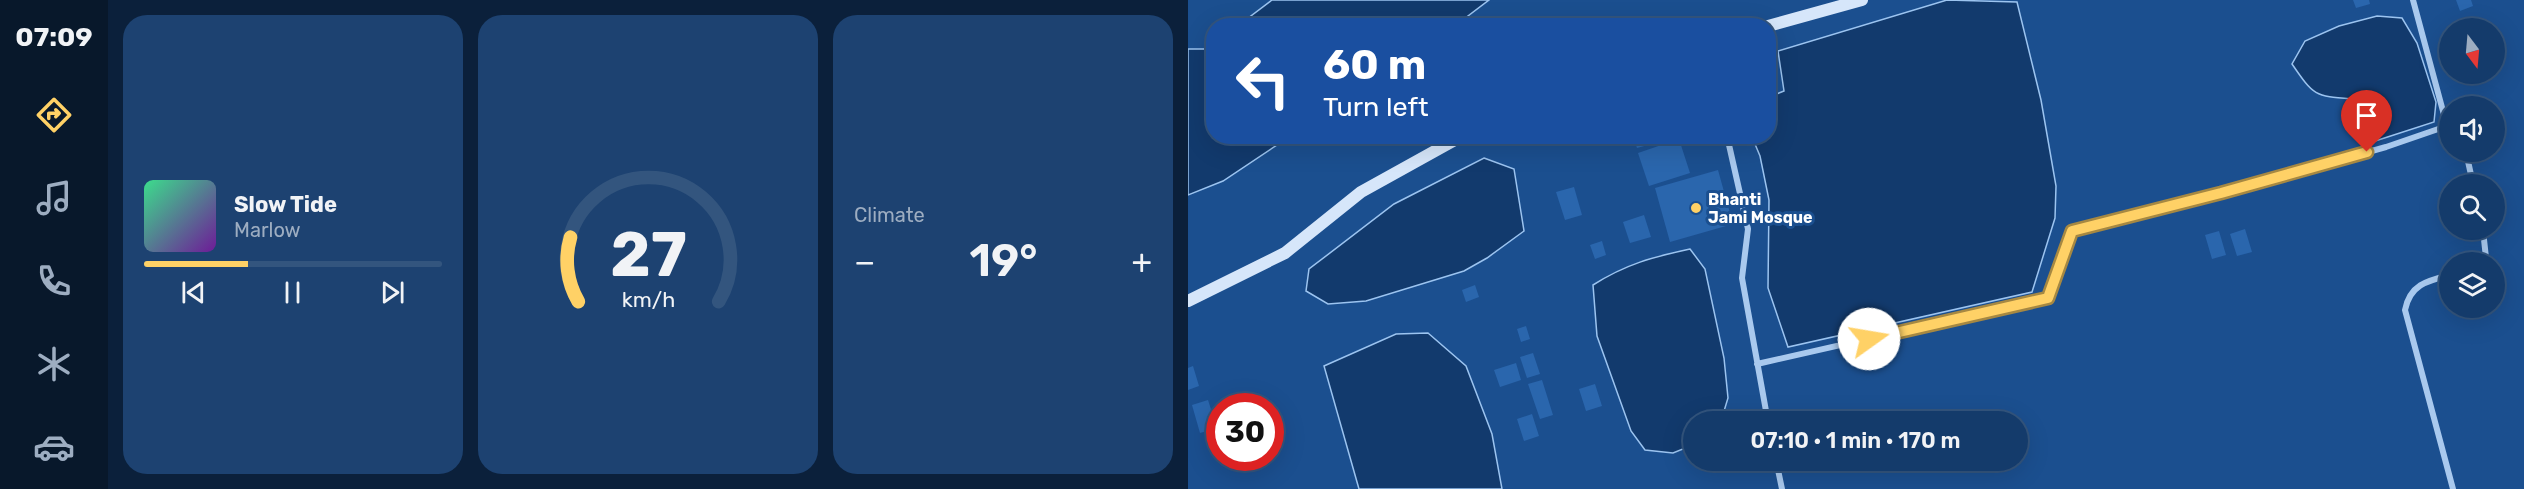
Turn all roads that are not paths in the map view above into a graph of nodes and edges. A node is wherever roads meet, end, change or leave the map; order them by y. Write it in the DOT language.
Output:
graph roads {
  1 [pos="1862,0"];
  2 [pos="2413,0"];
  3 [pos="1776,24"];
  4 [pos="2439,96"];
  5 [pos="2439,131"];
  6 [pos="1448,144"];
  7 [pos="1729,144"];
  8 [pos="2439,278"];
  9 [pos="1188,301"];
  10 [pos="1757,364"];
  11 [pos="1766,411"];
  12 [pos="1778,471"];
  13 [pos="1782,489"];
  14 [pos="2453,489"];
  1 -- 3 [label="street"];
  2 -- 4 [label="street"];
  5 -- 10 [label="street"];
  6 -- 9 [label="street"];
  7 -- 10 [label="street"];
  8 -- 14 [label="street"];
  10 -- 11 [label="street"];
  12 -- 13 [label="street"];
}
